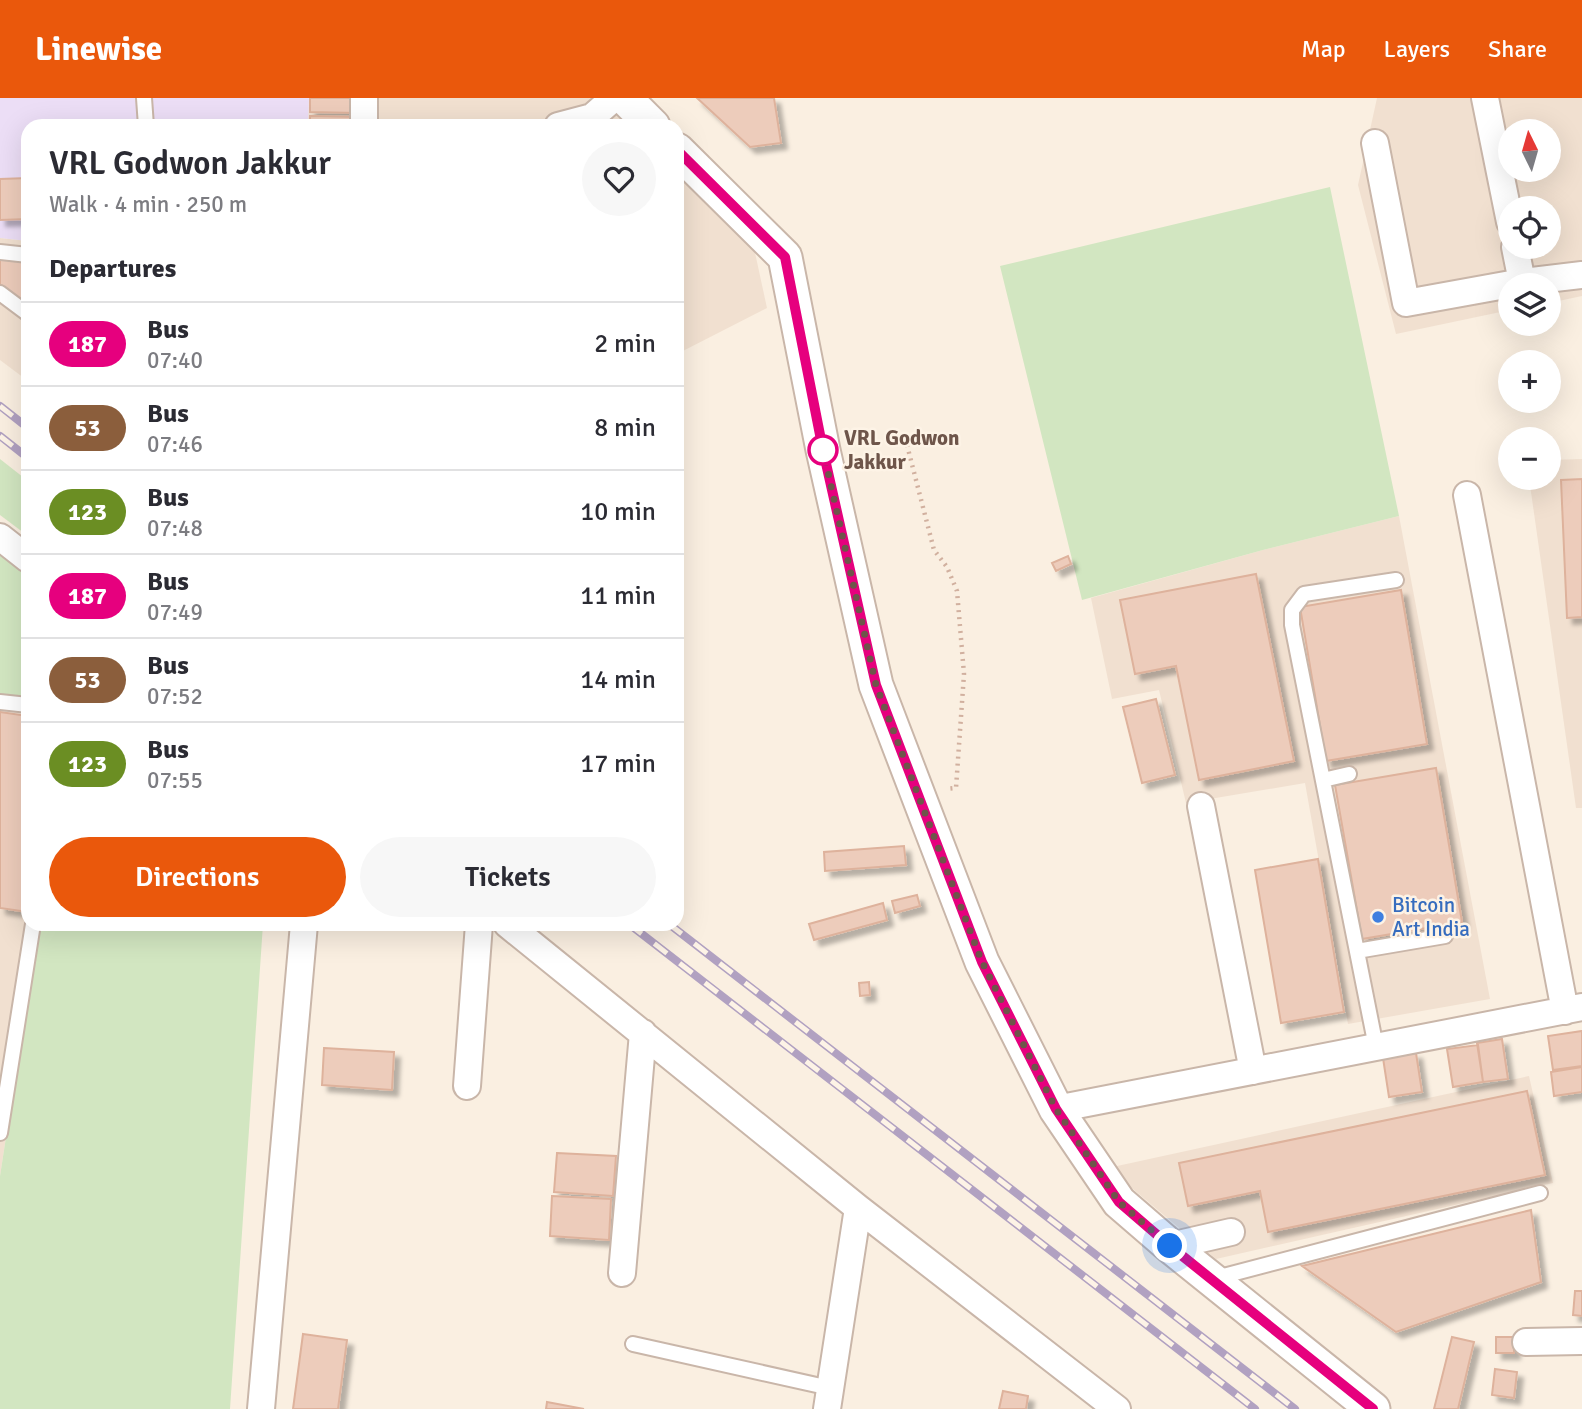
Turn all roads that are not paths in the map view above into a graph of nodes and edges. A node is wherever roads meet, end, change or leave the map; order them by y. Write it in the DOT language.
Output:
graph roads {
  1 [pos="144,98"];
  2 [pos="364,98"];
  3 [pos="614,98"];
  4 [pos="625,98"];
  5 [pos="1485,98"];
  6 [pos="146,119"];
  7 [pos="364,119"];
  8 [pos="584,119"];
  9 [pos="646,119"];
  10 [pos="1375,143"];
  11 [pos="684,157"];
  12 [pos="1505,196"];
  13 [pos="0,252"];
  14 [pos="21,254"];
  15 [pos="1582,275"];
  16 [pos="1561,277"];
  17 [pos="1498,286"];
  18 [pos="0,293"];
  19 [pos="21,309"];
  20 [pos="1466,495"];
  21 [pos="0,537"];
  22 [pos="21,554"];
  23 [pos="1396,580"];
  24 [pos="0,702"];
  25 [pos="21,704"];
  26 [pos="1349,774"];
  27 [pos="1323,780"];
  28 [pos="1201,806"];
  29 [pos="32,931"];
  30 [pos="303,931"];
  31 [pos="478,931"];
  32 [pos="516,931"];
  33 [pos="1445,936"];
  34 [pos="1357,951"];
  35 [pos="1573,1009"];
  36 [pos="643,1032"];
  37 [pos="1376,1047"];
  38 [pos="1252,1071"];
  39 [pos="467,1086"];
  40 [pos="1056,1109"];
  41 [pos="0,1133"];
  42 [pos="1540,1193"];
  43 [pos="858,1208"];
  44 [pos="1231,1232"];
  45 [pos="1170,1246"];
  46 [pos="622,1273"];
  47 [pos="1211,1279"];
  48 [pos="1582,1340"];
  49 [pos="1526,1342"];
  50 [pos="633,1343"];
  51 [pos="834,1402"];
  52 [pos="261,1409"];
  53 [pos="1116,1409"];
  54 [pos="1373,1409"];
  1 -- 6 [label="lane"];
  2 -- 7 [label="street"];
  3 -- 8 [label="street"];
  4 -- 9 [label="street"];
  5 -- 12 [label="street"];
  10 -- 17 [label="street"];
  11 -- 40 [label="street"];
  13 -- 14 [label="lane"];
  15 -- 16 [label="street"];
  18 -- 19 [label="lane"];
  20 -- 35 [label="street"];
  21 -- 22 [label="street"];
  23 -- 27 [label="lane"];
  24 -- 25 [label="lane"];
  26 -- 27 [label="lane"];
  27 -- 34 [label="lane"];
  28 -- 38 [label="street"];
  29 -- 41 [label="lane"];
  30 -- 52 [label="street"];
  31 -- 39 [label="street"];
  32 -- 36 [label="street"];
  33 -- 34 [label="lane"];
  34 -- 37 [label="lane"];
  35 -- 37 [label="street"];
  36 -- 43 [label="street"];
  36 -- 46 [label="street"];
  37 -- 38 [label="street"];
  38 -- 40 [label="street"];
  40 -- 45 [label="street"];
  42 -- 47 [label="lane"];
  43 -- 51 [label="street"];
  43 -- 53 [label="street"];
  44 -- 45 [label="street"];
  45 -- 47 [label="street"];
  47 -- 54 [label="street"];
  48 -- 49 [label="street"];
  50 -- 51 [label="lane"];
}
